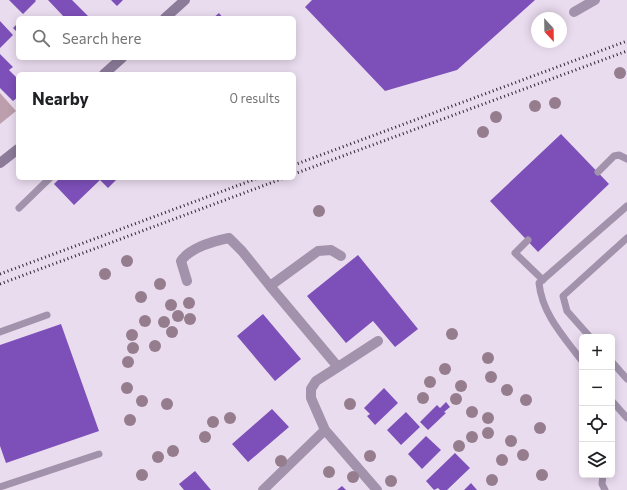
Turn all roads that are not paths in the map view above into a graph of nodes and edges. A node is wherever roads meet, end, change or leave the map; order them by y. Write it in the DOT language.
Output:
graph roads {
  1 [pos="185,0"];
  2 [pos="595,0"];
  3 [pos="574,12"];
  4 [pos="167,16"];
  5 [pos="120,60"];
  6 [pos="106,72"];
  7 [pos="16,151"];
  8 [pos="627,159"];
  9 [pos="0,163"];
  10 [pos="598,172"];
  11 [pos="48,180"];
  12 [pos="627,206"];
  13 [pos="18,208"];
  14 [pos="627,238"];
  15 [pos="528,240"];
  16 [pos="341,256"];
  17 [pos="543,280"];
  18 [pos="186,281"];
  19 [pos="270,286"];
  20 [pos="47,315"];
  21 [pos="0,332"];
  22 [pos="587,334"];
  23 [pos="378,341"];
  24 [pos="579,357"];
  25 [pos="615,365"];
  26 [pos="338,367"];
  27 [pos="627,379"];
  28 [pos="615,404"];
  29 [pos="627,418"];
  30 [pos="325,430"];
  31 [pos="99,454"];
  32 [pos="603,478"];
  33 [pos="0,486"];
  34 [pos="263,490"];
  35 [pos="377,490"];
  36 [pos="605,490"];
  1 -- 4 [label="main road"];
  2 -- 3 [label="street"];
  5 -- 6 [label="main road"];
  7 -- 9 [label="main road"];
  8 -- 10 [label="lane"];
  11 -- 13 [label="lane"];
  12 -- 17 [label="lane"];
  14 -- 22 [label="lane"];
  15 -- 17 [label="lane"];
  16 -- 19 [label="street"];
  17 -- 24 [label="lane"];
  18 -- 19 [label="street"];
  19 -- 26 [label="street"];
  20 -- 21 [label="lane"];
  23 -- 26 [label="street"];
  25 -- 27 [label="lane"];
  26 -- 30 [label="street"];
  28 -- 29 [label="lane"];
  30 -- 34 [label="street"];
  30 -- 35 [label="street"];
  31 -- 33 [label="lane"];
  32 -- 36 [label="lane"];
}
